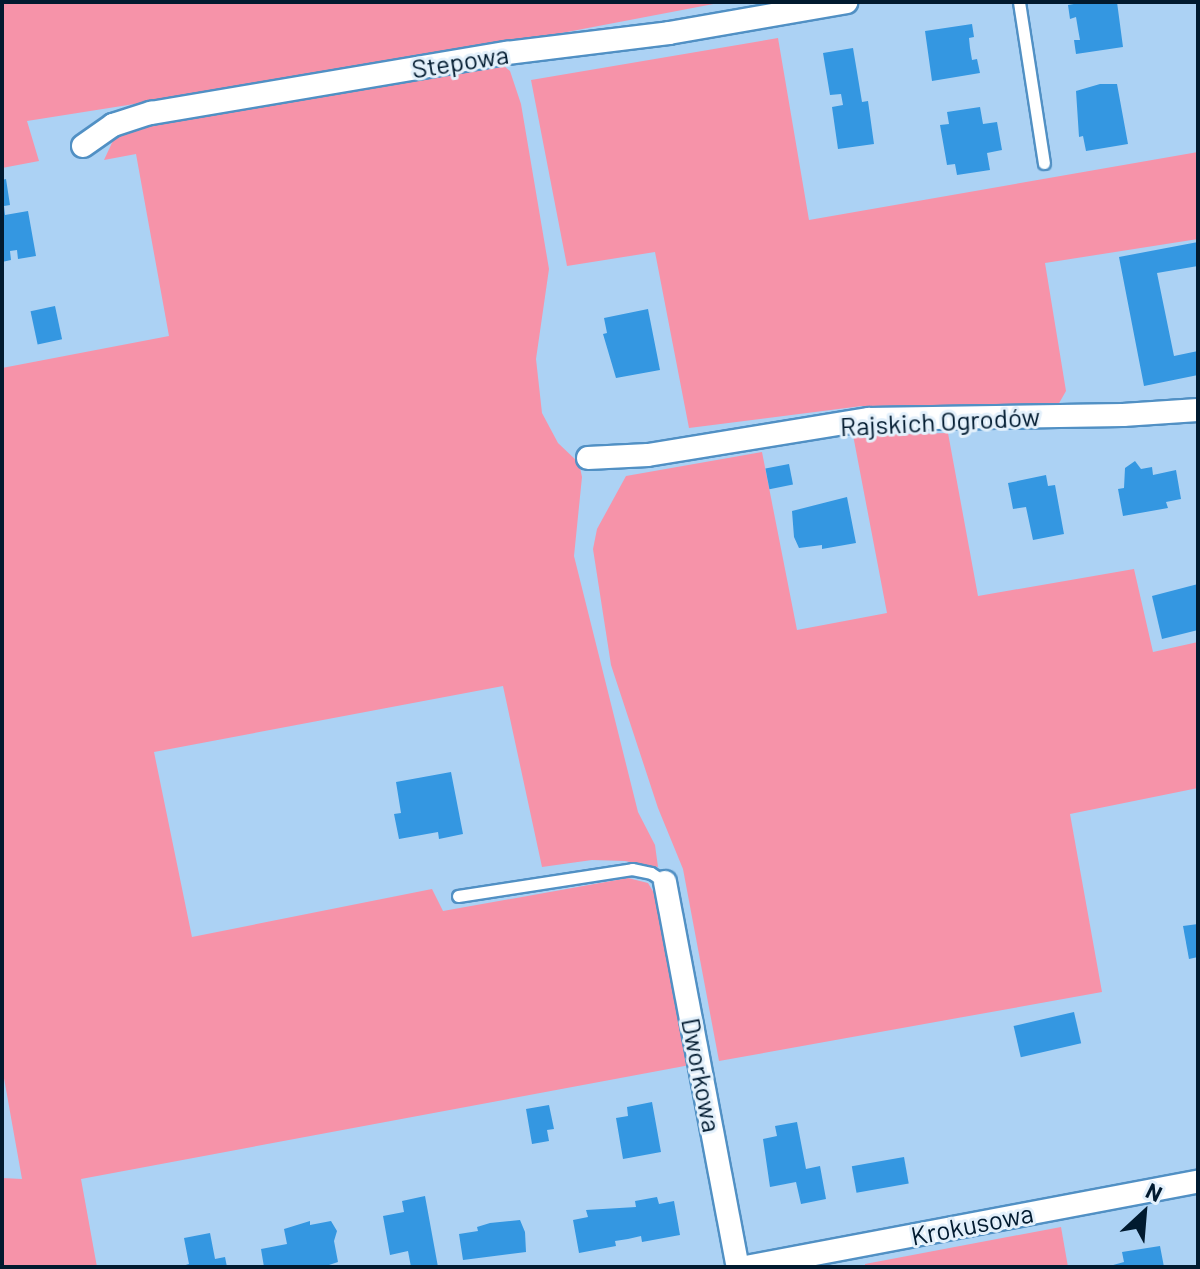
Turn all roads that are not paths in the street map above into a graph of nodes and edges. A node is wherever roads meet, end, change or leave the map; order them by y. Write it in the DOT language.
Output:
graph roads {
  1 [pos="846,2"];
  2 [pos="1019,2"];
  3 [pos="83,146"];
  4 [pos="1044,163"];
  5 [pos="1198,410"];
  6 [pos="588,458"];
  7 [pos="665,882"];
  8 [pos="458,896"];
  9 [pos="1198,1182"];
  10 [pos="738,1267"];
  11 [pos="746,1267"];
  1 -- 3 [label="street, Stepowa"];
  2 -- 4 [label="lane"];
  5 -- 6 [label="street, Rajskich Ogrodów"];
  7 -- 8 [label="lane"];
  7 -- 10 [label="street, Dworkowa"];
  9 -- 11 [label="street, Krokusowa"];
}
